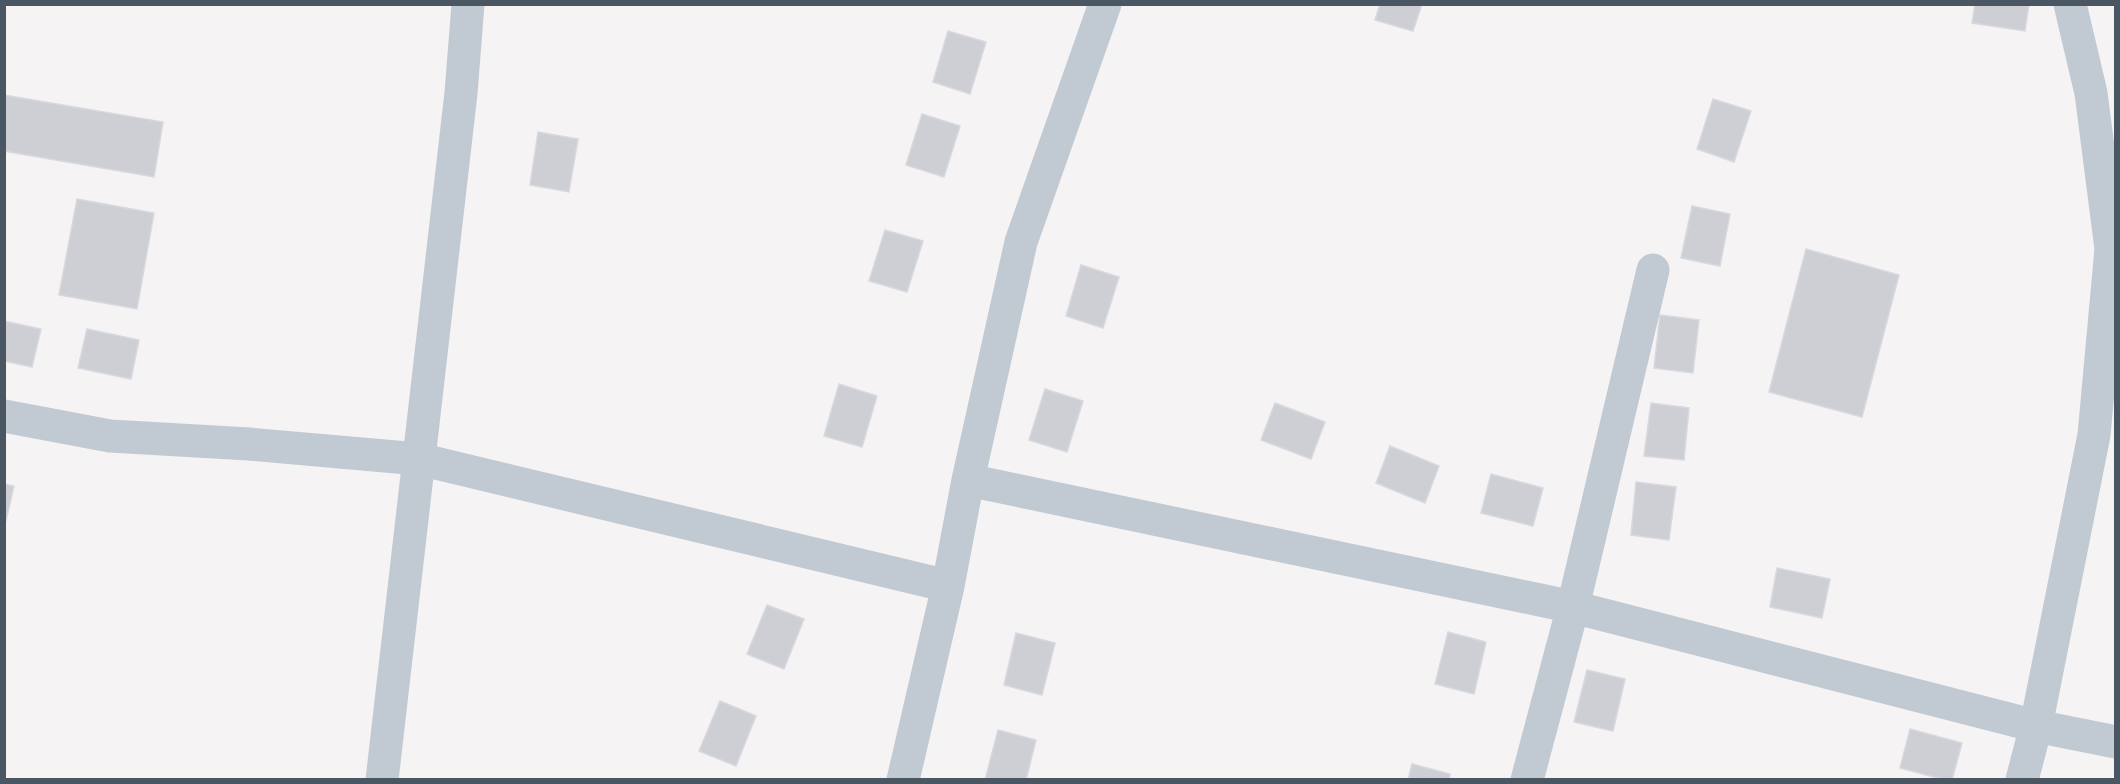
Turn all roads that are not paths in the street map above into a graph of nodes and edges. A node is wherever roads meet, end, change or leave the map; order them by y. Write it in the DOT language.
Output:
graph roads {
  1 [pos="468,4"];
  2 [pos="1105,4"];
  3 [pos="2070,4"];
  4 [pos="1653,270"];
  5 [pos="4,416"];
  6 [pos="419,459"];
  7 [pos="968,480"];
  8 [pos="948,586"];
  9 [pos="1573,607"];
  10 [pos="2036,726"];
  11 [pos="2115,742"];
  12 [pos="382,780"];
  13 [pos="903,780"];
  14 [pos="1527,780"];
  15 [pos="2022,780"];
  1 -- 6 [label="street"];
  2 -- 7 [label="street"];
  3 -- 10 [label="street"];
  4 -- 9 [label="street"];
  5 -- 6 [label="street"];
  6 -- 8 [label="street"];
  6 -- 12 [label="street"];
  7 -- 8 [label="street"];
  7 -- 9 [label="street"];
  8 -- 13 [label="street"];
  9 -- 10 [label="street"];
  9 -- 14 [label="street"];
  10 -- 11 [label="street"];
  10 -- 15 [label="street"];
}
